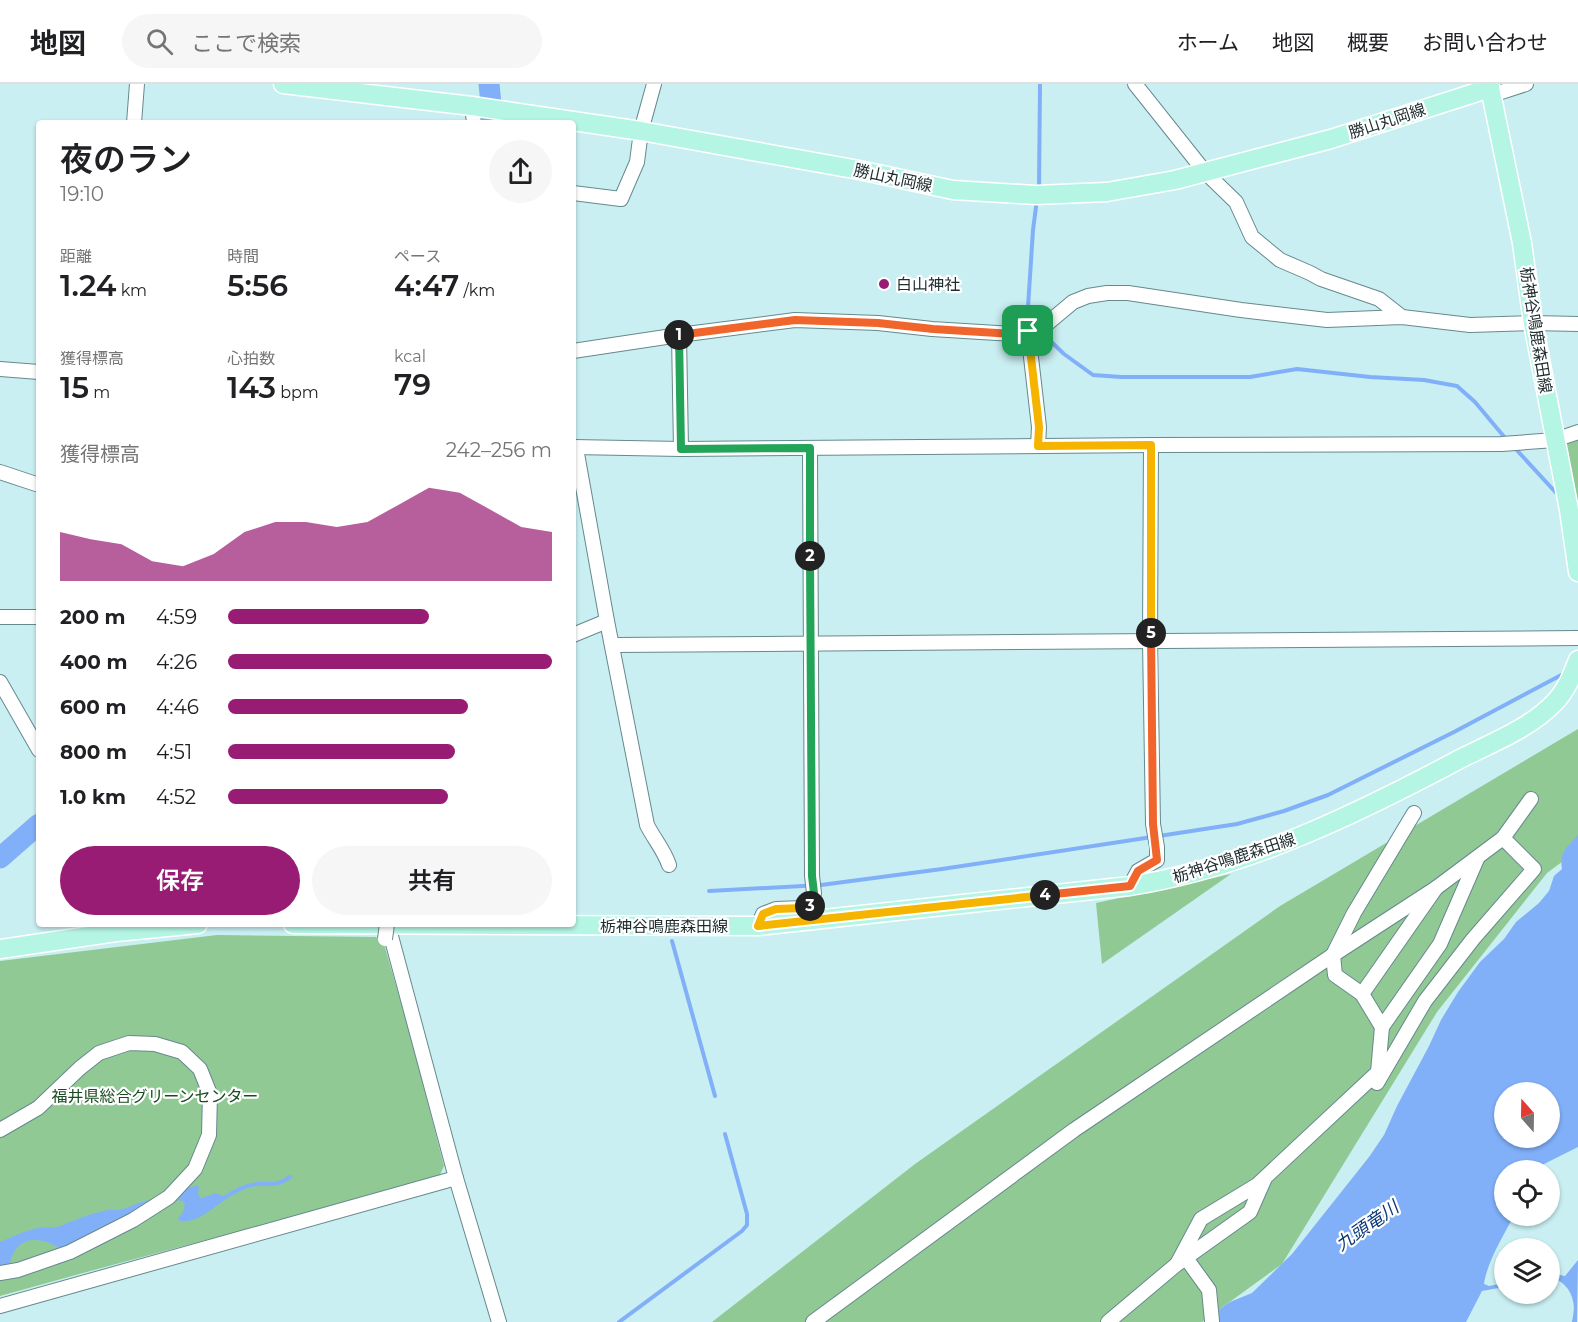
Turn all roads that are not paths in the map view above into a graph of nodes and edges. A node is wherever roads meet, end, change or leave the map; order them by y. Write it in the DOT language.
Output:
graph roads {
  1 [pos="137,84"];
  2 [pos="283,84"];
  3 [pos="654,84"];
  4 [pos="1135,84"];
  5 [pos="1526,84"];
  6 [pos="1491,89"];
  7 [pos="473,115"];
  8 [pos="134,120"];
  9 [pos="526,120"];
  10 [pos="576,125"];
  11 [pos="641,131"];
  12 [pos="1205,172"];
  13 [pos="576,193"];
  14 [pos="1402,317"];
  15 [pos="1533,323"];
  16 [pos="1578,324"];
  17 [pos="1028,331"];
  18 [pos="679,335"];
  19 [pos="576,351"];
  20 [pos="0,369"];
  21 [pos="36,372"];
  22 [pos="1578,432"];
  23 [pos="1555,440"];
  24 [pos="1151,445"];
  25 [pos="1038,446"];
  26 [pos="576,447"];
  27 [pos="810,448"];
  28 [pos="681,449"];
  29 [pos="576,458"];
  30 [pos="0,472"];
  31 [pos="36,484"];
  32 [pos="1574,509"];
  33 [pos="1578,572"];
  34 [pos="36,617"];
  35 [pos="0,618"];
  36 [pos="607,621"];
  37 [pos="576,634"];
  38 [pos="1578,638"];
  39 [pos="1150,641"];
  40 [pos="810,643"];
  41 [pos="613,645"];
  42 [pos="1578,660"];
  43 [pos="0,682"];
  44 [pos="36,745"];
  45 [pos="1531,798"];
  46 [pos="1414,813"];
  47 [pos="1503,838"];
  48 [pos="1478,856"];
  49 [pos="669,865"];
  50 [pos="1130,886"];
  51 [pos="1436,888"];
  52 [pos="758,926"];
  53 [pos="136,927"];
  54 [pos="349,927"];
  55 [pos="115,928"];
  56 [pos="387,929"];
  57 [pos="0,949"];
  58 [pos="1333,955"];
  59 [pos="1362,994"];
  60 [pos="1382,1027"];
  61 [pos="1378,1072"];
  62 [pos="0,1130"];
  63 [pos="456,1178"];
  64 [pos="1265,1178"];
  65 [pos="1181,1261"];
  66 [pos="0,1273"];
  67 [pos="0,1306"];
  68 [pos="1212,1320"];
  69 [pos="499,1322"];
  70 [pos="813,1322"];
  71 [pos="1108,1322"];
  1 -- 8 [label="street"];
  2 -- 7 [label="main road, 勝山丸岡線"];
  3 -- 11 [label="street"];
  4 -- 12 [label="street"];
  5 -- 6 [label="street"];
  6 -- 12 [label="main road, 勝山丸岡線"];
  6 -- 15 [label="main road, 栃神谷鳴鹿森田線"];
  7 -- 9 [label="main road, 勝山丸岡線"];
  10 -- 11 [label="main road, 勝山丸岡線"];
  11 -- 12 [label="main road, 勝山丸岡線"];
  11 -- 13 [label="street"];
  12 -- 14 [label="street"];
  14 -- 15 [label="street"];
  14 -- 17 [label="street"];
  15 -- 16 [label="street"];
  15 -- 23 [label="main road, 栃神谷鳴鹿森田線"];
  17 -- 18 [label="street"];
  17 -- 25 [label="street"];
  18 -- 19 [label="street"];
  18 -- 28 [label="street"];
  20 -- 21 [label="street"];
  22 -- 23 [label="street"];
  23 -- 24 [label="street"];
  23 -- 32 [label="main road, 栃神谷鳴鹿森田線"];
  24 -- 25 [label="street"];
  24 -- 39 [label="street"];
  25 -- 27 [label="street"];
  26 -- 28 [label="street"];
  27 -- 28 [label="street"];
  27 -- 40 [label="street"];
  29 -- 36 [label="street"];
  30 -- 31 [label="street"];
  32 -- 33 [label="main road, 栃神谷鳴鹿森田線"];
  34 -- 35 [label="street"];
  36 -- 37 [label="street"];
  36 -- 41 [label="street"];
  38 -- 39 [label="street"];
  39 -- 40 [label="street"];
  39 -- 50 [label="street"];
  40 -- 41 [label="street"];
  40 -- 52 [label="street"];
  41 -- 49 [label="street"];
  42 -- 50 [label="main road, 栃神谷鳴鹿森田線"];
  43 -- 44 [label="street"];
  45 -- 47 [label="street"];
  46 -- 58 [label="street"];
  47 -- 48 [label="street"];
  47 -- 61 [label="street"];
  48 -- 51 [label="street"];
  48 -- 60 [label="street"];
  50 -- 52 [label="main road, 栃神谷鳴鹿森田線"];
  51 -- 58 [label="street"];
  51 -- 59 [label="street"];
  52 -- 56 [label="main road, 栃神谷鳴鹿森田線"];
  53 -- 55 [label="main road"];
  54 -- 56 [label="main road, 栃神谷鳴鹿森田線"];
  55 -- 57 [label="main road"];
  56 -- 63 [label="street"];
  58 -- 59 [label="street"];
  58 -- 70 [label="street"];
  59 -- 60 [label="street"];
  60 -- 61 [label="street"];
  61 -- 64 [label="street"];
  62 -- 66 [label="street"];
  63 -- 67 [label="street"];
  63 -- 69 [label="street"];
  64 -- 65 [label="street"];
  64 -- 65 [label="street"];
  65 -- 68 [label="street"];
  65 -- 71 [label="street"];
}
